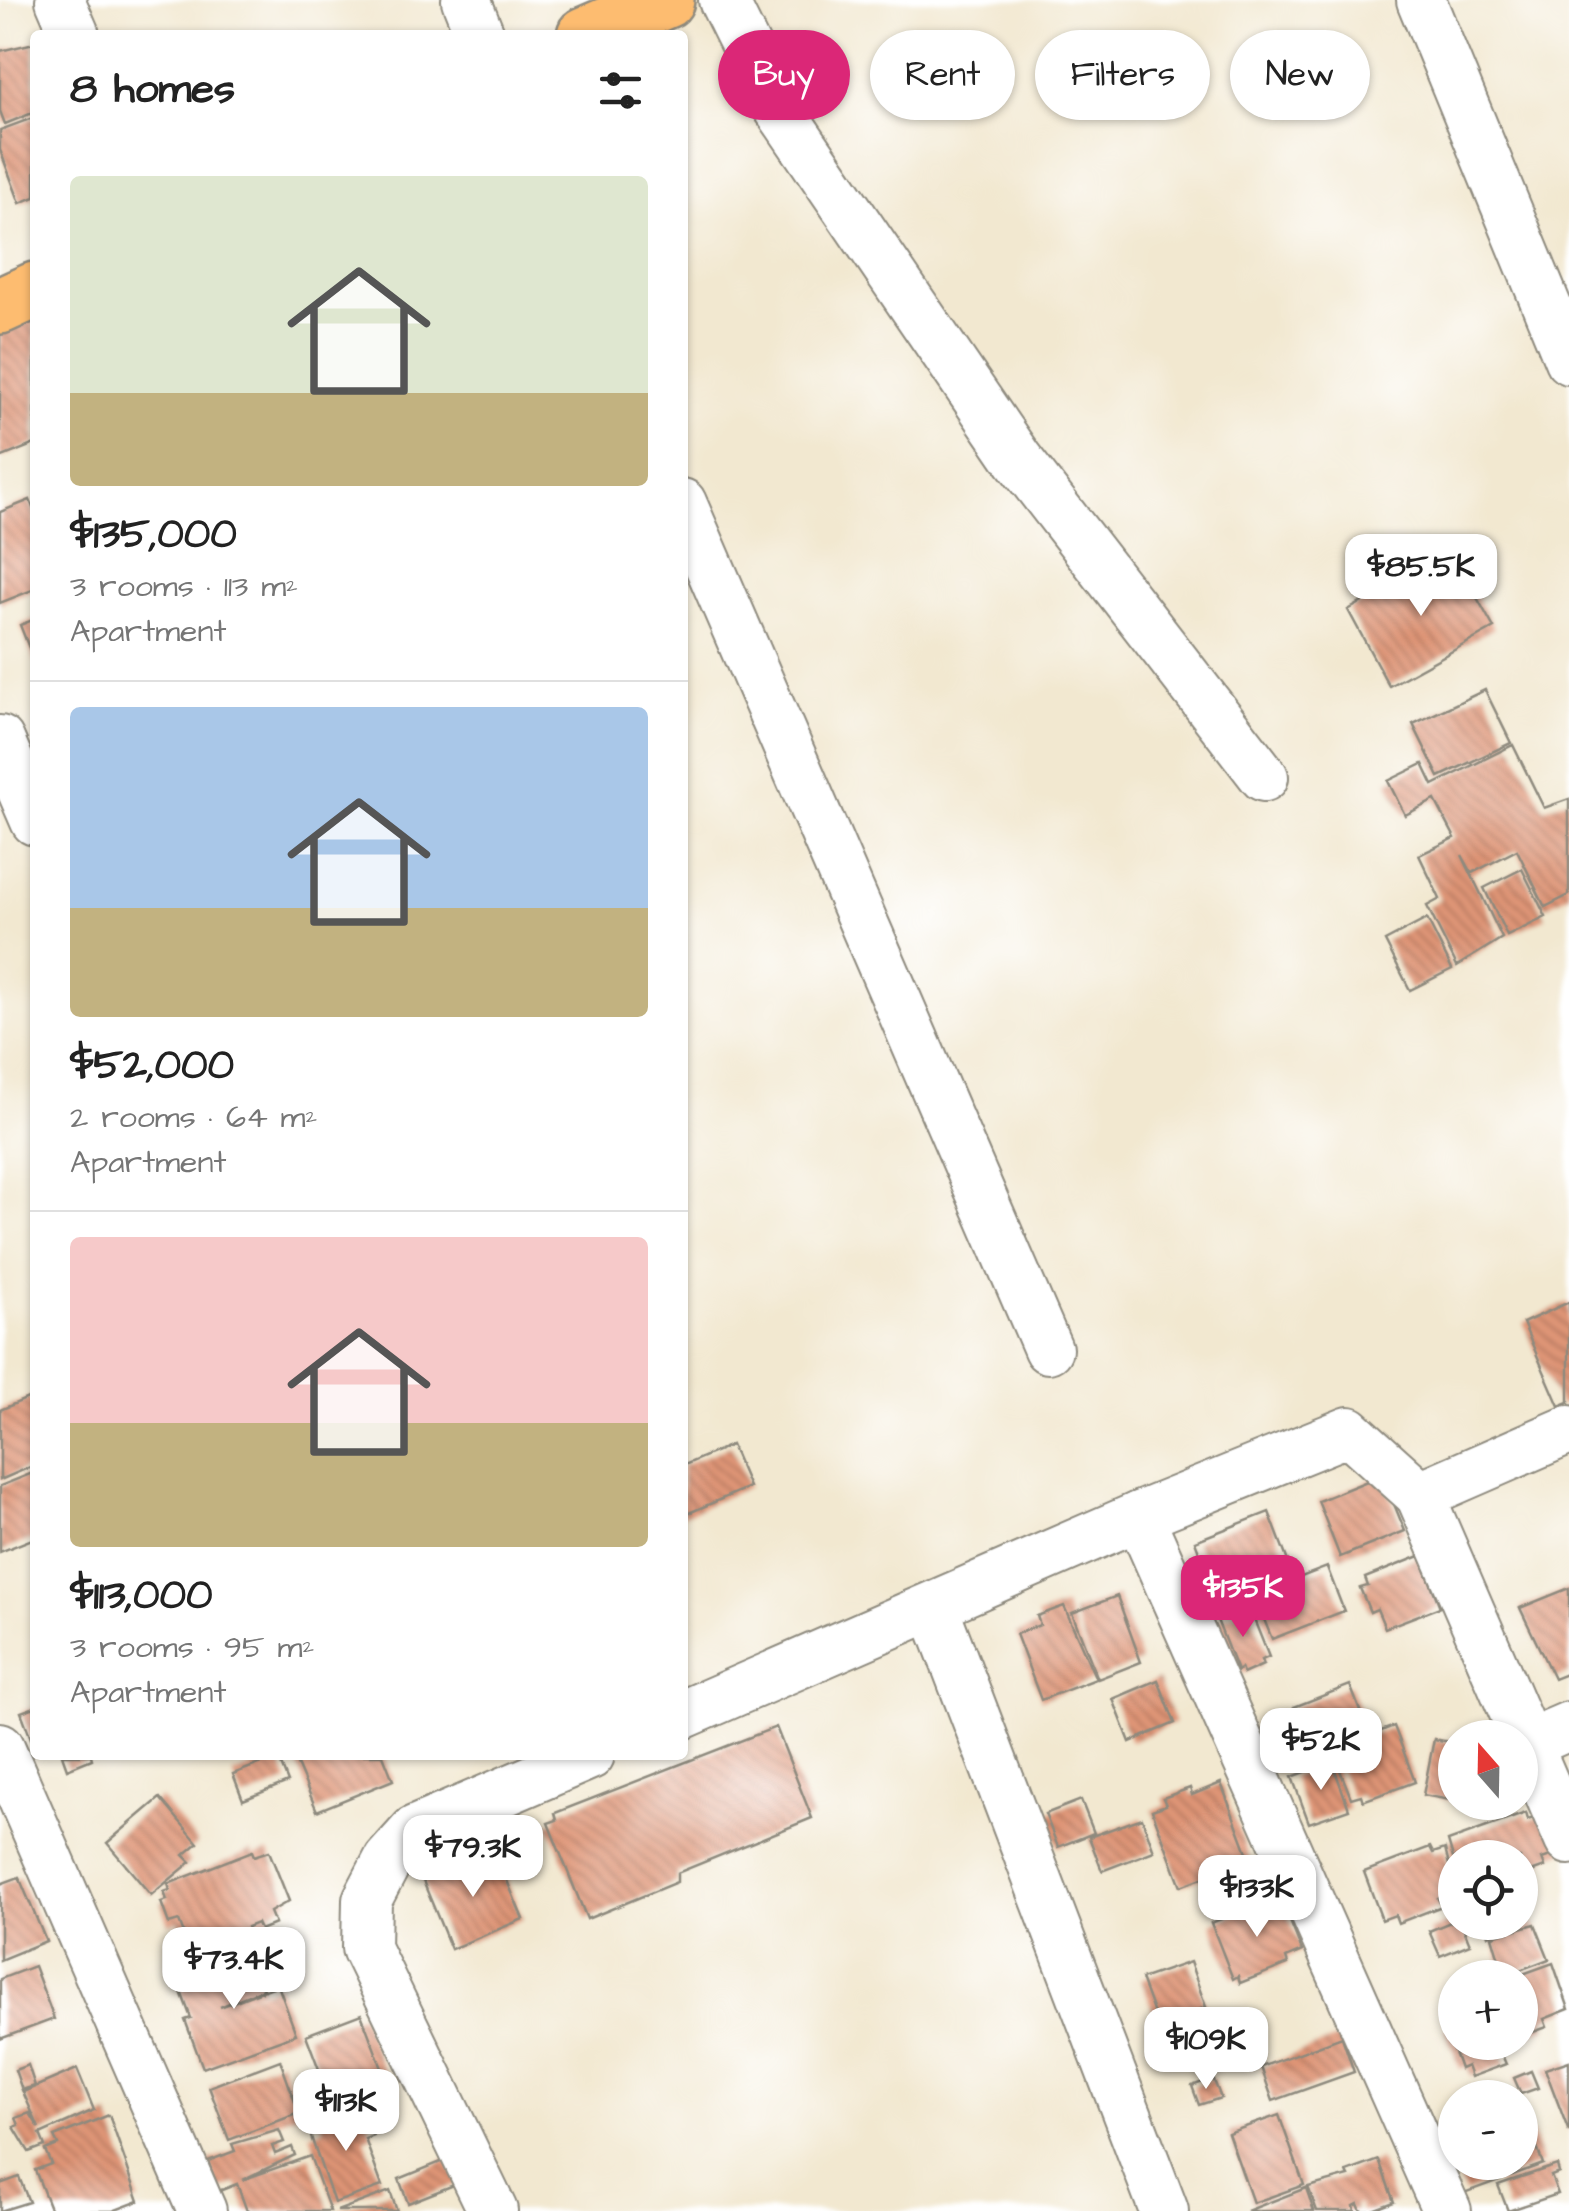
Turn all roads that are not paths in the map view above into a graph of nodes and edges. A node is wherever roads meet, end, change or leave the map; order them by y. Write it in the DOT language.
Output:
graph roads {
  1 [pos="60,0"];
  2 [pos="466,0"];
  3 [pos="666,0"];
  4 [pos="722,0"];
  5 [pos="1421,0"];
  6 [pos="73,30"];
  7 [pos="478,30"];
  8 [pos="597,30"];
  9 [pos="30,292"];
  10 [pos="0,306"];
  11 [pos="1569,360"];
  12 [pos="688,518"];
  13 [pos="0,740"];
  14 [pos="1264,778"];
  15 [pos="30,809"];
  16 [pos="1048,1349"];
  17 [pos="1569,1430"];
  18 [pos="1420,1494"];
  19 [pos="1139,1516"];
  20 [pos="934,1608"];
  21 [pos="688,1713"];
  22 [pos="1514,1720"];
  23 [pos="1569,1726"];
  24 [pos="1538,1740"];
  25 [pos="0,1747"];
  26 [pos="578,1760"];
  27 [pos="1538,1774"];
  28 [pos="1569,1840"];
  29 [pos="202,2211"];
  30 [pos="492,2211"];
  31 [pos="1164,2211"];
  32 [pos="1447,2211"];
  1 -- 6 [label="street"];
  2 -- 7 [label="street"];
  3 -- 8 [label="main road"];
  4 -- 14 [label="street"];
  5 -- 11 [label="street"];
  9 -- 10 [label="main road"];
  12 -- 16 [label="street"];
  13 -- 15 [label="street"];
  17 -- 18 [label="street"];
  18 -- 19 [label="street"];
  18 -- 22 [label="street"];
  19 -- 20 [label="street"];
  19 -- 32 [label="street"];
  20 -- 21 [label="street"];
  20 -- 31 [label="street"];
  23 -- 24 [label="street"];
  25 -- 29 [label="street"];
  26 -- 30 [label="street"];
  27 -- 28 [label="street"];
}
